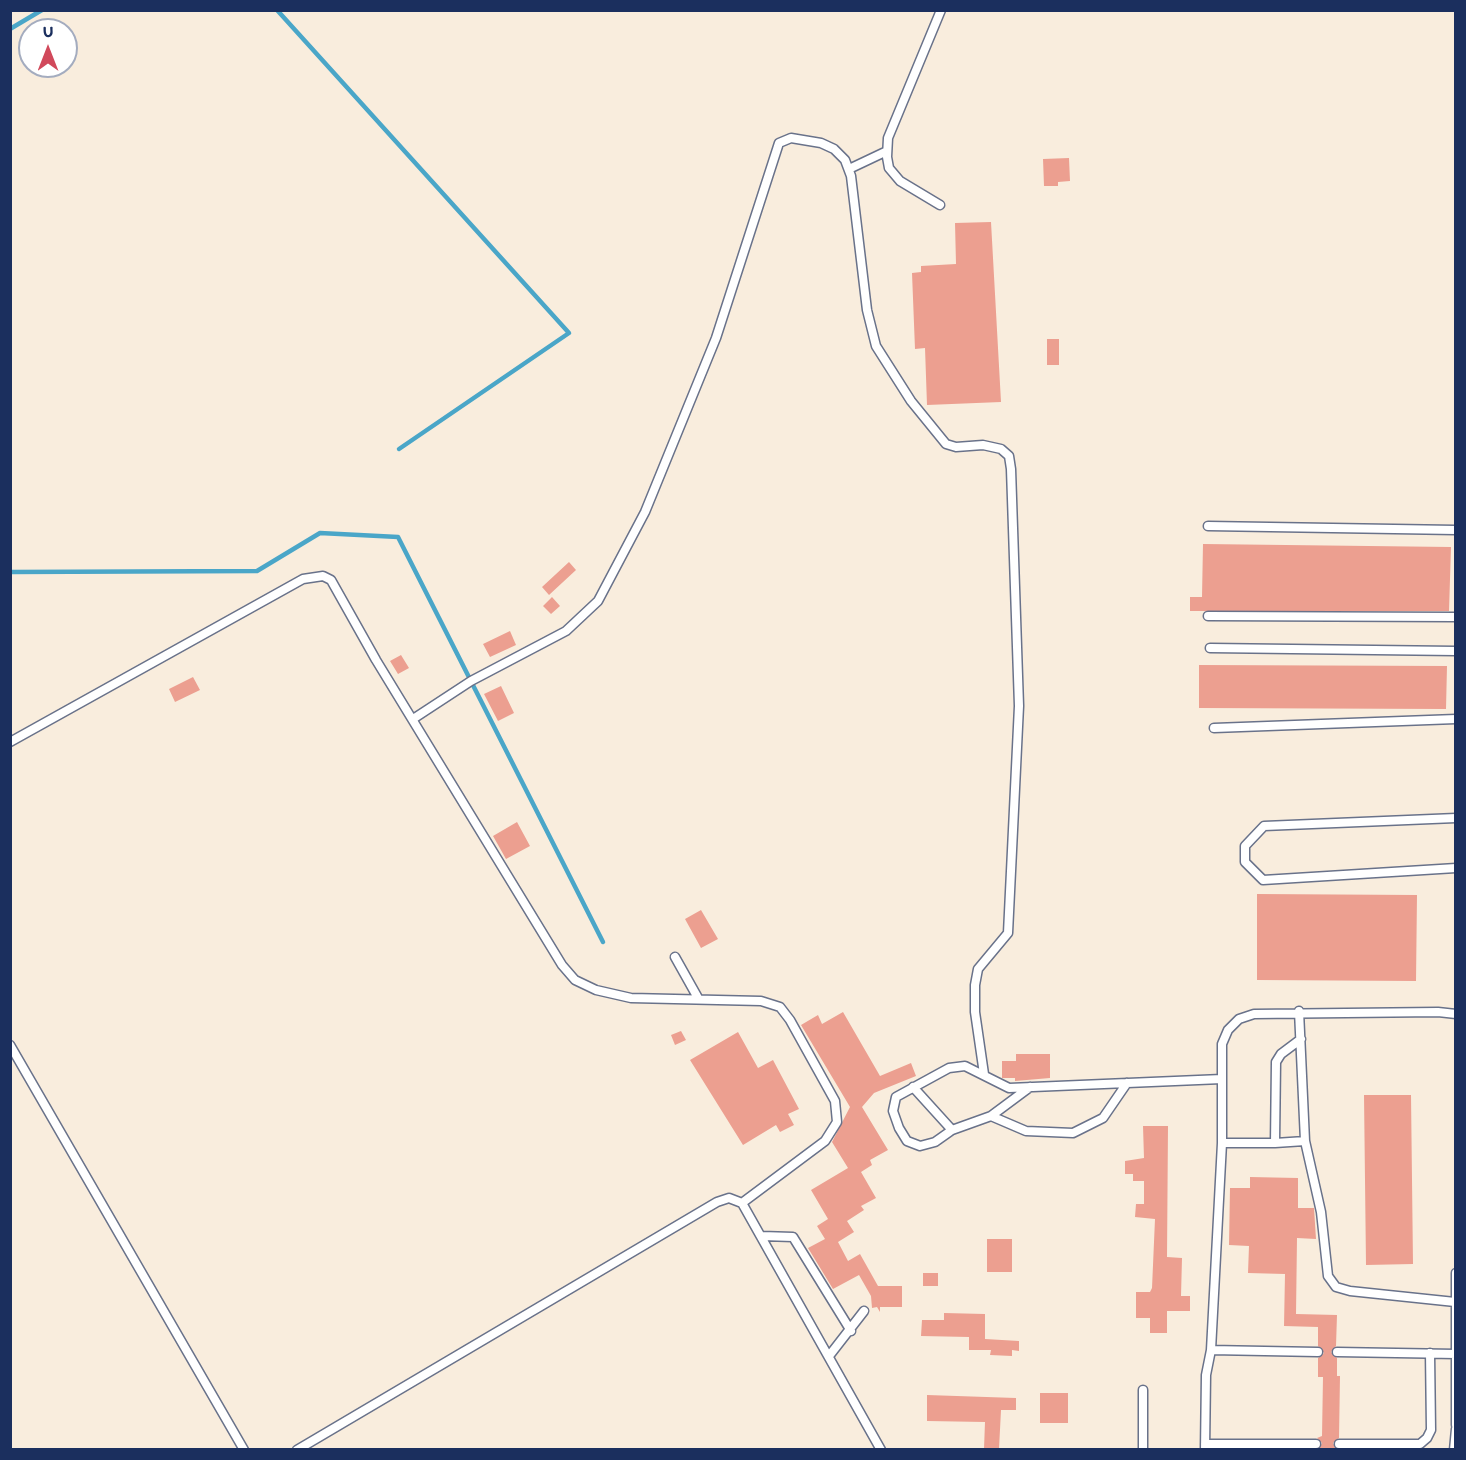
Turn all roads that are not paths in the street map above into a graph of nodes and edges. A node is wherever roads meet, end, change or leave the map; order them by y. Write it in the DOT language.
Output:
graph roads {
  1 [pos="941,10"];
  2 [pos="887,151"];
  3 [pos="849,169"];
  4 [pos="940,205"];
  5 [pos="1208,526"];
  6 [pos="1455,530"];
  7 [pos="1208,616"];
  8 [pos="1455,617"];
  9 [pos="1210,648"];
  10 [pos="1455,651"];
  11 [pos="1455,719"];
  12 [pos="412,720"];
  13 [pos="1214,728"];
  14 [pos="10,742"];
  15 [pos="1455,818"];
  16 [pos="1455,868"];
  17 [pos="675,957"];
  18 [pos="698,998"];
  19 [pos="1299,1011"];
  20 [pos="1455,1014"];
  21 [pos="1300,1039"];
  22 [pos="10,1045"];
  23 [pos="984,1074"];
  24 [pos="1222,1079"];
  25 [pos="1127,1083"];
  26 [pos="913,1087"];
  27 [pos="1030,1087"];
  28 [pos="991,1116"];
  29 [pos="952,1130"];
  30 [pos="1305,1141"];
  31 [pos="1222,1143"];
  32 [pos="1275,1143"];
  33 [pos="742,1203"];
  34 [pos="762,1236"];
  35 [pos="1455,1273"];
  36 [pos="1455,1302"];
  37 [pos="864,1311"];
  38 [pos="851,1331"];
  39 [pos="1211,1350"];
  40 [pos="1318,1352"];
  41 [pos="1337,1352"];
  42 [pos="1430,1353"];
  43 [pos="1455,1354"];
  44 [pos="829,1356"];
  45 [pos="1143,1390"];
  46 [pos="1455,1427"];
  47 [pos="1317,1444"];
  48 [pos="1339,1444"];
  49 [pos="1205,1447"];
  50 [pos="244,1449"];
  51 [pos="297,1449"];
  52 [pos="881,1449"];
  53 [pos="1143,1449"];
  54 [pos="1454,1449"];
  1 -- 2 [label="lane"];
  2 -- 3 [label="lane"];
  2 -- 4 [label="lane"];
  3 -- 12 [label="lane"];
  3 -- 23 [label="lane"];
  5 -- 6 [label="lane"];
  7 -- 8 [label="lane"];
  9 -- 10 [label="lane"];
  11 -- 13 [label="lane"];
  12 -- 14 [label="lane"];
  12 -- 18 [label="lane"];
  15 -- 16 [label="lane"];
  17 -- 18 [label="lane"];
  18 -- 33 [label="lane"];
  19 -- 20 [label="lane"];
  19 -- 21 [label="lane"];
  19 -- 24 [label="lane"];
  21 -- 30 [label="lane"];
  21 -- 32 [label="lane"];
  22 -- 50 [label="lane"];
  23 -- 26 [label="lane"];
  23 -- 27 [label="lane"];
  24 -- 25 [label="lane"];
  24 -- 31 [label="lane"];
  25 -- 27 [label="lane"];
  25 -- 28 [label="lane"];
  26 -- 29 [label="lane"];
  26 -- 29 [label="lane"];
  27 -- 28 [label="lane"];
  28 -- 29 [label="lane"];
  30 -- 32 [label="lane"];
  30 -- 36 [label="lane"];
  31 -- 32 [label="lane"];
  31 -- 39 [label="lane"];
  33 -- 34 [label="lane"];
  33 -- 51 [label="lane"];
  34 -- 38 [label="lane"];
  34 -- 44 [label="lane"];
  35 -- 36 [label="lane"];
  36 -- 43 [label="lane"];
  37 -- 38 [label="lane"];
  38 -- 44 [label="lane"];
  39 -- 40 [label="lane"];
  39 -- 49 [label="lane"];
  41 -- 42 [label="lane"];
  42 -- 43 [label="lane"];
  42 -- 48 [label="lane"];
  43 -- 46 [label="lane"];
  44 -- 52 [label="lane"];
  45 -- 53 [label="lane"];
  46 -- 54 [label="lane"];
  47 -- 49 [label="lane"];
}
